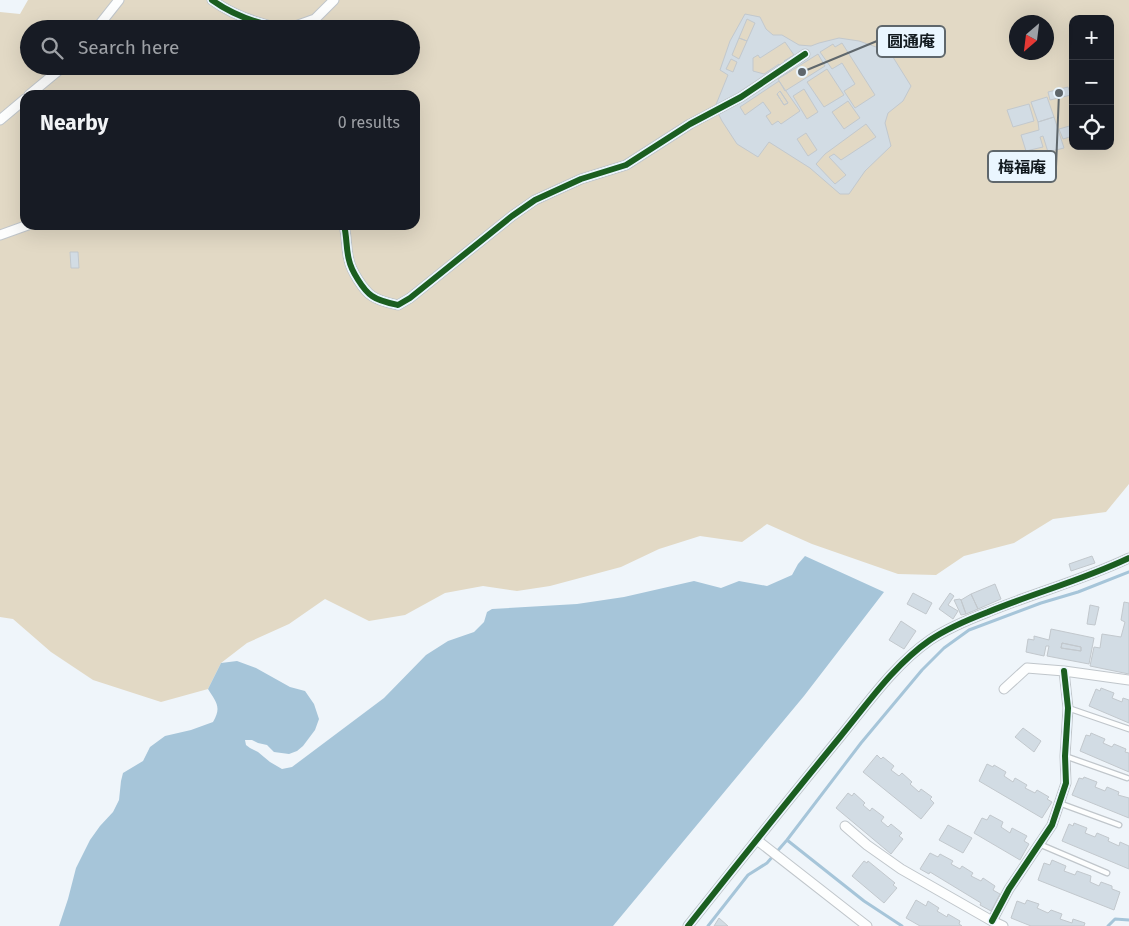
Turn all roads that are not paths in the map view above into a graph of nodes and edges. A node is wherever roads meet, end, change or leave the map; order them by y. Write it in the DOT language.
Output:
graph roads {
  1 [pos="119,0"];
  2 [pos="212,0"];
  3 [pos="334,0"];
  4 [pos="103,20"];
  5 [pos="250,20"];
  6 [pos="312,20"];
  7 [pos="806,54"];
  8 [pos="53,75"];
  9 [pos="35,90"];
  10 [pos="20,103"];
  11 [pos="0,120"];
  12 [pos="20,228"];
  13 [pos="345,230"];
  14 [pos="0,235"];
  15 [pos="1129,558"];
  16 [pos="1064,671"];
  17 [pos="1129,680"];
  18 [pos="1004,690"];
  19 [pos="1068,708"];
  20 [pos="1129,729"];
  21 [pos="1065,756"];
  22 [pos="1127,778"];
  23 [pos="1059,803"];
  24 [pos="1119,825"];
  25 [pos="845,826"];
  26 [pos="757,840"];
  27 [pos="1039,844"];
  28 [pos="1107,873"];
  29 [pos="992,921"];
  30 [pos="688,926"];
  31 [pos="867,926"];
  32 [pos="1003,926"];
  1 -- 4 [label="street"];
  2 -- 5 [label="street"];
  3 -- 6 [label="street"];
  7 -- 13 [label="street"];
  8 -- 9 [label="street"];
  10 -- 11 [label="street"];
  12 -- 14 [label="street"];
  15 -- 26 [label="street"];
  16 -- 17 [label="street"];
  16 -- 18 [label="street"];
  16 -- 19 [label="street"];
  19 -- 20 [label="lane"];
  19 -- 21 [label="street"];
  21 -- 22 [label="lane"];
  21 -- 23 [label="street"];
  23 -- 24 [label="lane"];
  23 -- 27 [label="street"];
  25 -- 29 [label="street"];
  26 -- 30 [label="street"];
  26 -- 31 [label="street"];
  27 -- 28 [label="lane"];
  27 -- 29 [label="street"];
  29 -- 32 [label="street"];
}
